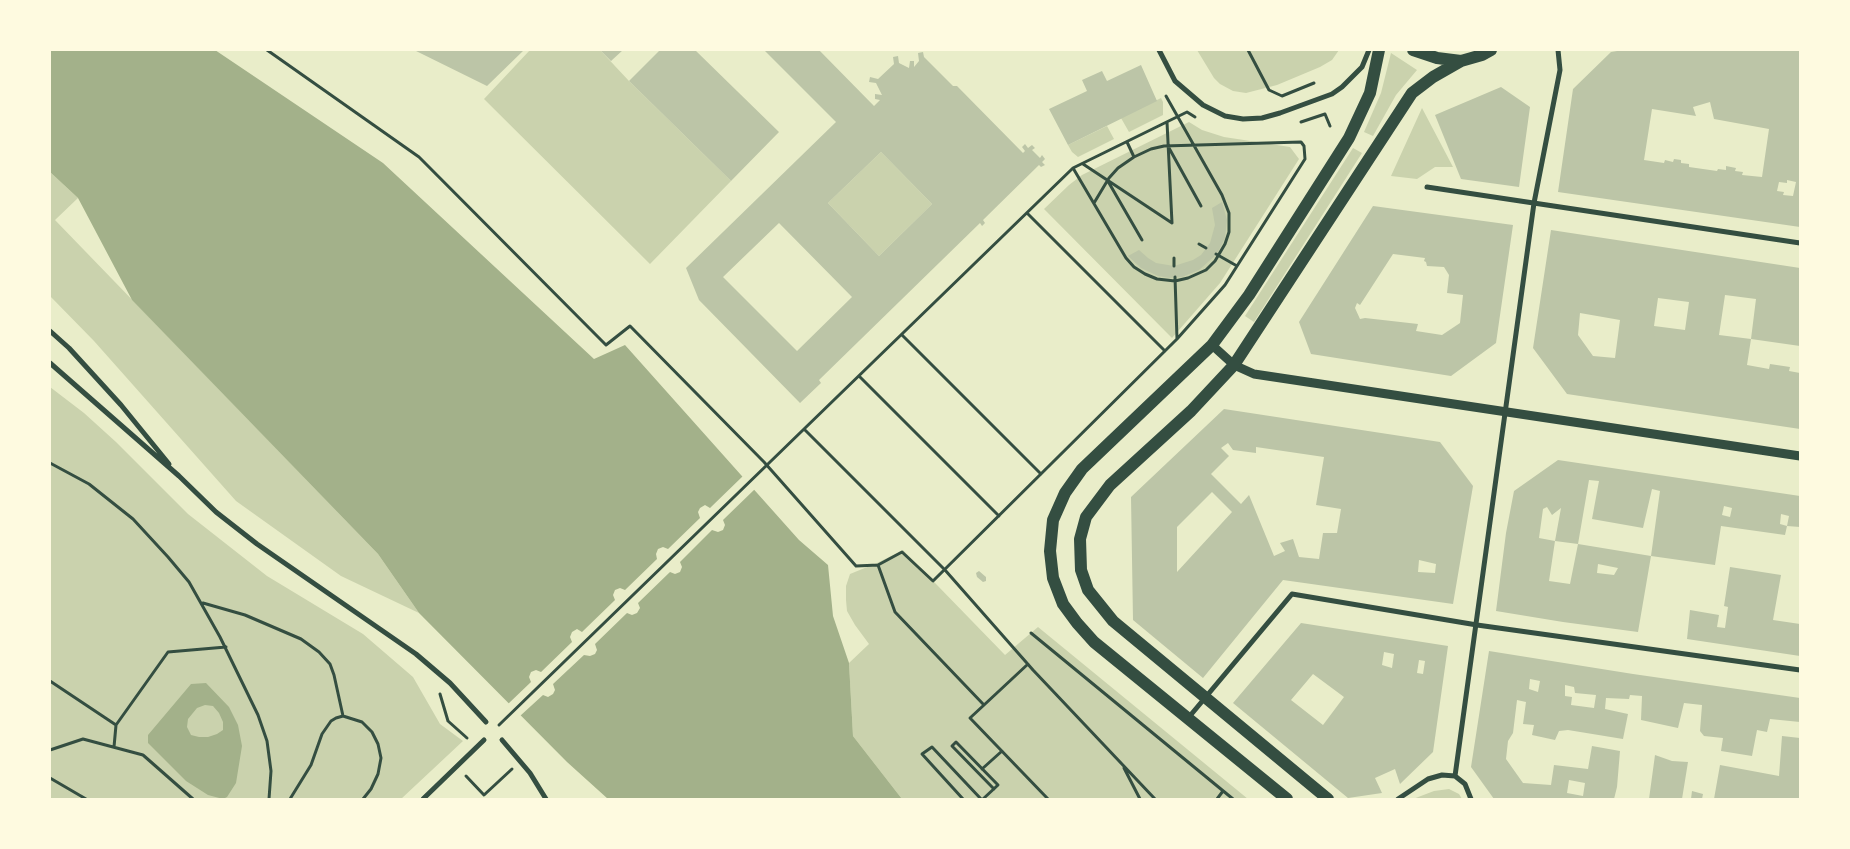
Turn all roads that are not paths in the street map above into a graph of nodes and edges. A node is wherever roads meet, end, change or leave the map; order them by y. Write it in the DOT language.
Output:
graph roads {
  1 [pos="1159,50"];
  2 [pos="1370,50"];
  3 [pos="1379,50"];
  4 [pos="1413,50"];
  5 [pos="1491,50"];
  6 [pos="1556,50"];
  7 [pos="1460,61"];
  8 [pos="1427,187"];
  9 [pos="1534,203"];
  10 [pos="1800,243"];
  11 [pos="50,331"];
  12 [pos="1212,345"];
  13 [pos="50,363"];
  14 [pos="1234,365"];
  15 [pos="1506,412"];
  16 [pos="1800,456"];
  17 [pos="179,476"];
  18 [pos="1477,625"];
  19 [pos="1800,670"];
  20 [pos="1205,698"];
  21 [pos="1188,718"];
  22 [pos="486,722"];
  23 [pos="484,740"];
  24 [pos="502,740"];
  25 [pos="1455,776"];
  26 [pos="423,799"];
  27 [pos="546,799"];
  28 [pos="1287,799"];
  29 [pos="1328,799"];
  30 [pos="1398,799"];
  31 [pos="1471,799"];
  1 -- 2 [label="street"];
  3 -- 12 [label="main road"];
  4 -- 7 [label="main road"];
  5 -- 7 [label="main road"];
  6 -- 9 [label="street"];
  7 -- 14 [label="main road"];
  8 -- 9 [label="street"];
  9 -- 10 [label="street"];
  9 -- 15 [label="street"];
  11 -- 17 [label="street"];
  12 -- 14 [label="street"];
  12 -- 21 [label="main road"];
  13 -- 17 [label="street"];
  14 -- 15 [label="street"];
  14 -- 20 [label="main road"];
  15 -- 16 [label="street"];
  15 -- 18 [label="street"];
  17 -- 22 [label="street"];
  18 -- 19 [label="street"];
  18 -- 20 [label="street"];
  18 -- 25 [label="street"];
  20 -- 21 [label="street"];
  20 -- 29 [label="main road"];
  21 -- 28 [label="main road"];
  23 -- 26 [label="street"];
  24 -- 27 [label="street"];
  25 -- 30 [label="street"];
  25 -- 31 [label="street"];
}
